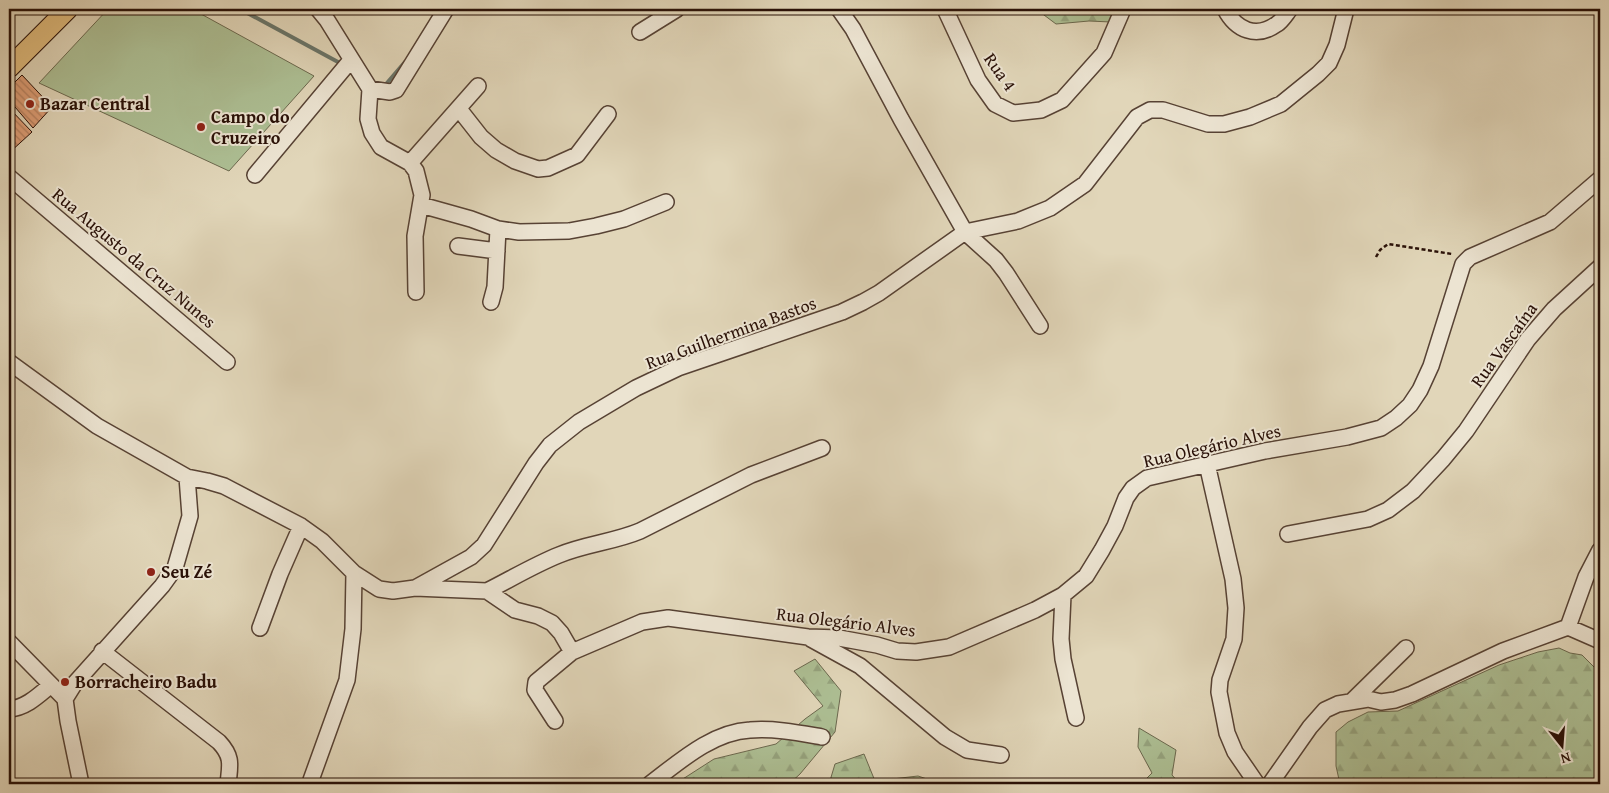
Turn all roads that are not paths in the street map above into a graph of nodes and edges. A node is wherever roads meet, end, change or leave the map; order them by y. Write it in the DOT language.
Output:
graph roads {
  1 [pos="68,9"];
  2 [pos="318,9"];
  3 [pos="446,9"];
  4 [pos="677,9"];
  5 [pos="839,9"];
  6 [pos="945,9"];
  7 [pos="1123,9"];
  8 [pos="1226,9"];
  9 [pos="1290,9"];
  10 [pos="1346,9"];
  11 [pos="640,32"];
  12 [pos="351,60"];
  13 [pos="9,68"];
  14 [pos="478,86"];
  15 [pos="370,89"];
  16 [pos="459,109"];
  17 [pos="608,114"];
  18 [pos="410,163"];
  19 [pos="255,175"];
  20 [pos="12,180"];
  21 [pos="1600,180"];
  22 [pos="666,202"];
  23 [pos="421,205"];
  24 [pos="498,230"];
  25 [pos="965,232"];
  26 [pos="458,246"];
  27 [pos="497,251"];
  28 [pos="1600,267"];
  29 [pos="416,292"];
  30 [pos="490,302"];
  31 [pos="1040,326"];
  32 [pos="9,362"];
  33 [pos="227,362"];
  34 [pos="822,448"];
  35 [pos="1207,464"];
  36 [pos="187,477"];
  37 [pos="301,526"];
  38 [pos="1288,534"];
  39 [pos="1600,550"];
  40 [pos="354,573"];
  41 [pos="416,588"];
  42 [pos="487,591"];
  43 [pos="1063,594"];
  44 [pos="1568,626"];
  45 [pos="260,628"];
  46 [pos="808,637"];
  47 [pos="1600,641"];
  48 [pos="9,642"];
  49 [pos="1406,648"];
  50 [pos="102,651"];
  51 [pos="572,652"];
  52 [pos="52,685"];
  53 [pos="65,699"];
  54 [pos="1351,702"];
  55 [pos="9,709"];
  56 [pos="1076,718"];
  57 [pos="554,721"];
  58 [pos="822,737"];
  59 [pos="1001,755"];
  60 [pos="81,784"];
  61 [pos="228,784"];
  62 [pos="311,784"];
  63 [pos="650,784"];
  64 [pos="1257,784"];
  65 [pos="1270,784"];
  1 -- 13 [label="main road"];
  2 -- 12 [label="street"];
  3 -- 15 [label="street"];
  4 -- 11 [label="street"];
  5 -- 25 [label="street"];
  6 -- 7 [label="street, Rua 4"];
  8 -- 9 [label="street"];
  10 -- 25 [label="street"];
  12 -- 15 [label="street"];
  12 -- 19 [label="street"];
  14 -- 16 [label="street"];
  15 -- 18 [label="street"];
  16 -- 17 [label="street"];
  16 -- 18 [label="street"];
  18 -- 23 [label="street"];
  20 -- 33 [label="street, Rua Augusto da Cruz Nunes"];
  21 -- 35 [label="street, Rua Olegário Alves"];
  22 -- 24 [label="street"];
  23 -- 24 [label="street"];
  23 -- 29 [label="street"];
  24 -- 27 [label="street"];
  25 -- 31 [label="street"];
  25 -- 41 [label="street, Rua Guilhermina Bastos"];
  26 -- 27 [label="street"];
  27 -- 30 [label="street"];
  28 -- 38 [label="street, Rua Vascaína"];
  32 -- 36 [label="street, Rua Guilhermina Bastos"];
  34 -- 42 [label="street"];
  35 -- 43 [label="street, Rua Olegário Alves"];
  35 -- 64 [label="street"];
  36 -- 37 [label="street, Rua Guilhermina Bastos"];
  36 -- 50 [label="street"];
  37 -- 40 [label="street, Rua Guilhermina Bastos"];
  37 -- 45 [label="street"];
  39 -- 44 [label="street"];
  40 -- 41 [label="street, Rua Guilhermina Bastos"];
  40 -- 62 [label="street"];
  41 -- 42 [label="street"];
  42 -- 51 [label="street"];
  43 -- 46 [label="street, Rua Olegário Alves"];
  43 -- 56 [label="street"];
  44 -- 47 [label="street"];
  44 -- 54 [label="street"];
  46 -- 51 [label="street, Rua Olegário Alves"];
  46 -- 59 [label="street"];
  48 -- 52 [label="street"];
  49 -- 54 [label="street"];
  50 -- 53 [label="street"];
  50 -- 61 [label="street"];
  51 -- 57 [label="street, Rua Olegário Alves"];
  52 -- 53 [label="street"];
  52 -- 55 [label="street"];
  53 -- 60 [label="street"];
  54 -- 65 [label="street"];
  58 -- 63 [label="street"];
}
